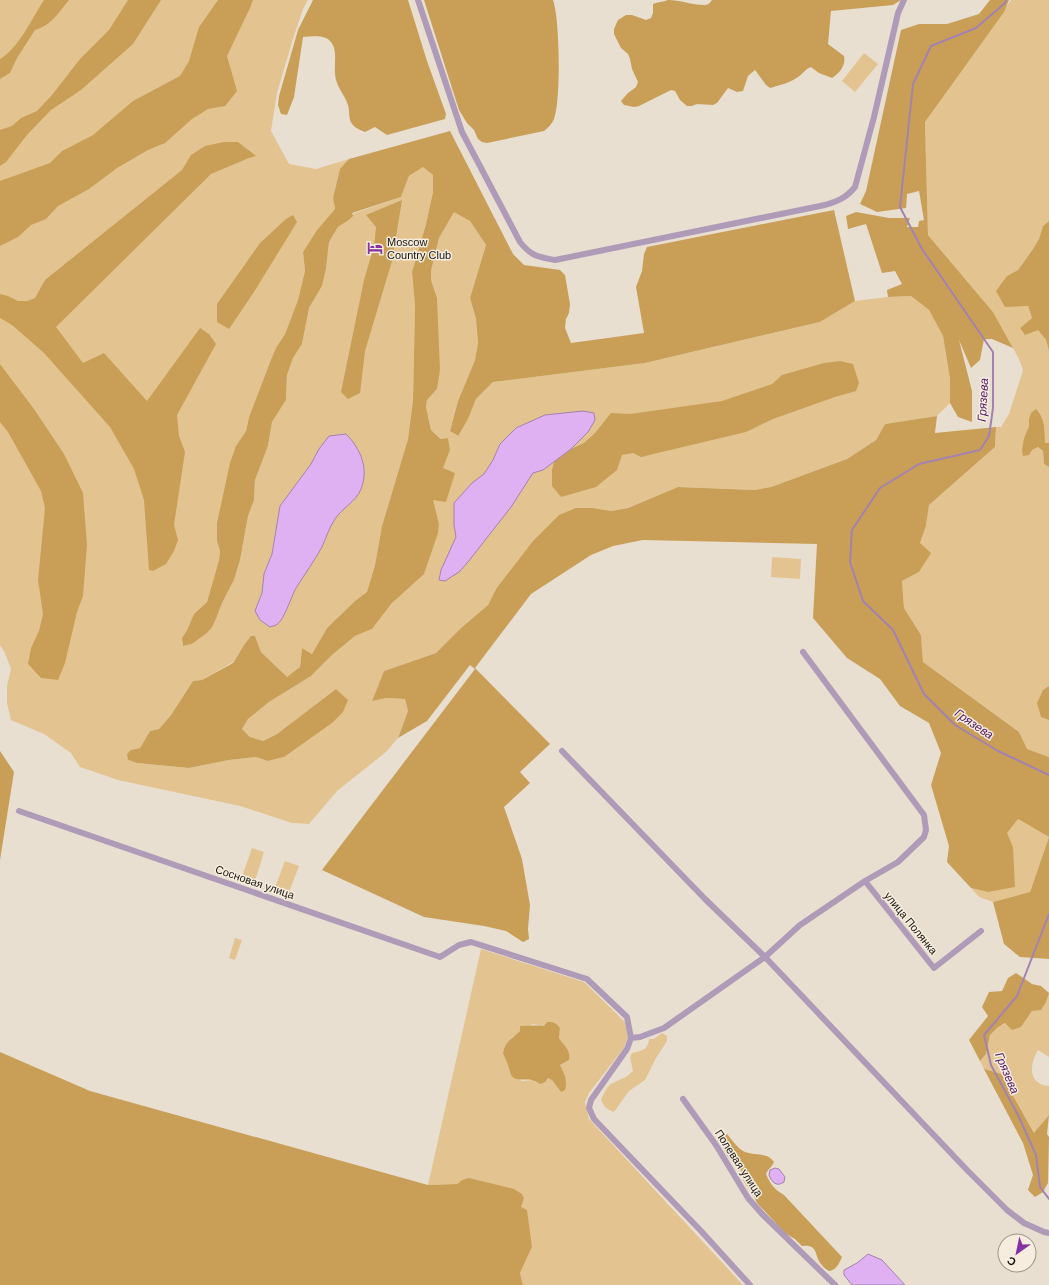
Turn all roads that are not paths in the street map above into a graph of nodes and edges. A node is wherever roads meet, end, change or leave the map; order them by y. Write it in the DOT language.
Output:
graph roads {
  1 [pos="418,0"];
  2 [pos="904,0"];
  3 [pos="803,652"];
  4 [pos="562,751"];
  5 [pos="19,811"];
  6 [pos="865,881"];
  7 [pos="981,931"];
  8 [pos="765,957"];
  9 [pos="631,1038"];
  10 [pos="682,1099"];
  11 [pos="1049,1233"];
  12 [pos="750,1285"];
  13 [pos="835,1285"];
  1 -- 2 [label="street"];
  3 -- 6 [label="street"];
  4 -- 8 [label="street"];
  5 -- 9 [label="street, Сосновая улица"];
  6 -- 7 [label="street, улица Полянка"];
  6 -- 8 [label="street"];
  8 -- 9 [label="street"];
  8 -- 11 [label="street"];
  9 -- 12 [label="street"];
  10 -- 13 [label="street, Полевая улица"];
}
